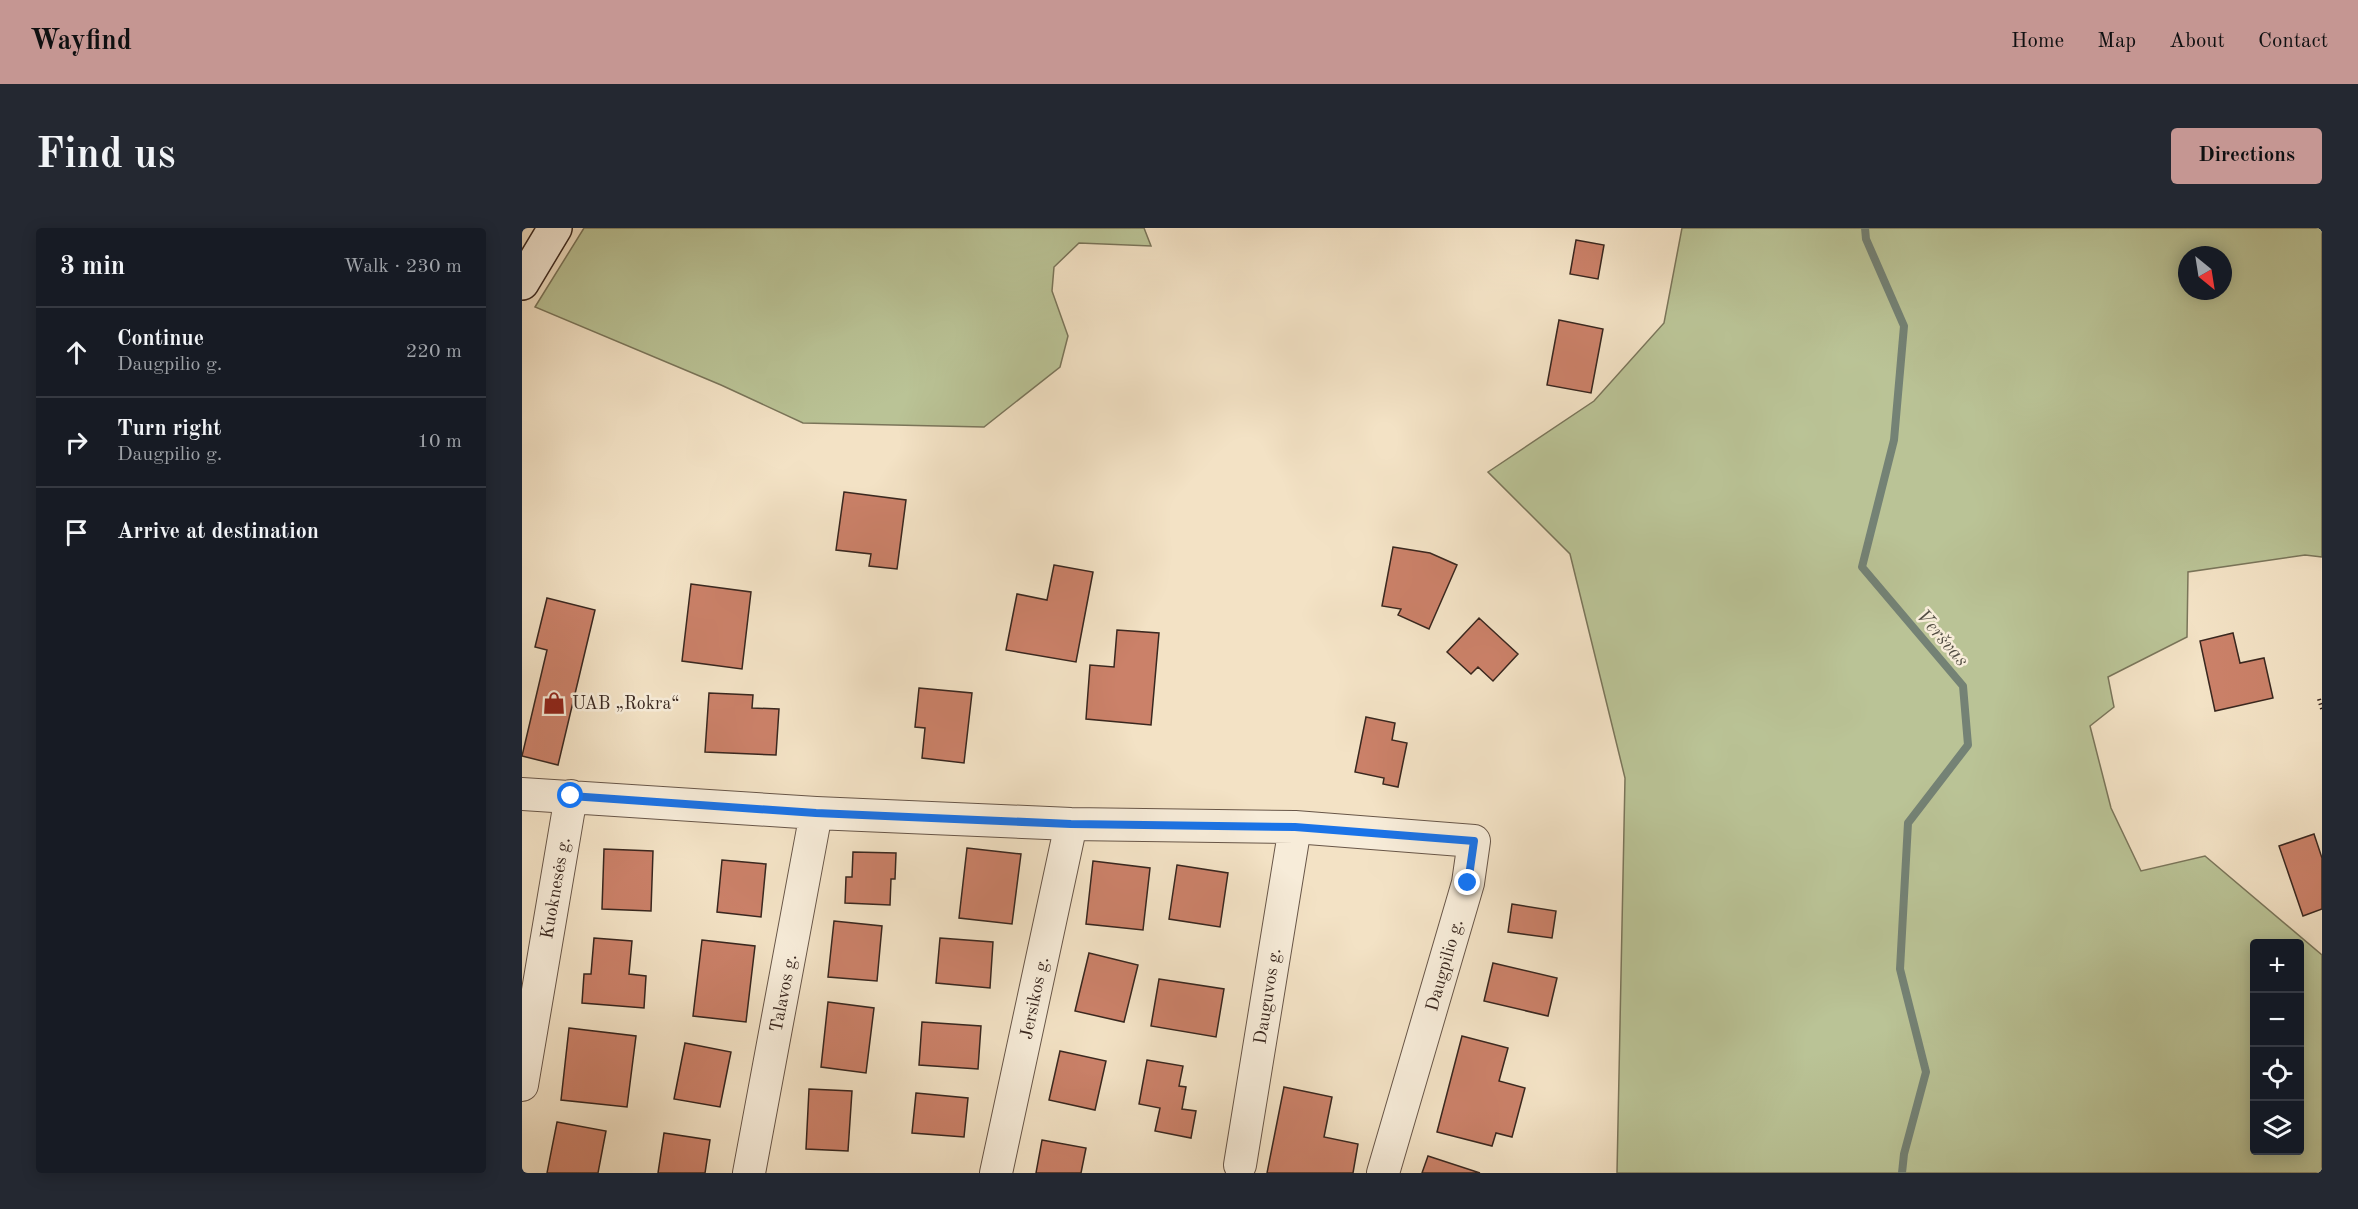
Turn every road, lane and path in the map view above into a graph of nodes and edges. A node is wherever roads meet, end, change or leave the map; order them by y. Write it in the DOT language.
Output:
graph roads {
  1 [pos="555,228"];
  2 [pos="522,283"];
  3 [pos="2319,699"];
  4 [pos="2322,709"];
  5 [pos="522,794"];
  6 [pos="571,796"];
  7 [pos="816,813"];
  8 [pos="1071,824"];
  9 [pos="1295,827"];
  10 [pos="522,1085"];
  11 [pos="1240,1165"];
  12 [pos="750,1173"];
  13 [pos="996,1173"];
  14 [pos="1383,1173"];
  1 -- 2 [label="main road"];
  3 -- 4 [label="path"];
  5 -- 6 [label="street, Daugpilio g."];
  6 -- 7 [label="street, Daugpilio g."];
  6 -- 10 [label="street, Kuoknesės g."];
  7 -- 8 [label="street, Daugpilio g."];
  7 -- 12 [label="street, Talavos g."];
  8 -- 9 [label="street, Daugpilio g."];
  8 -- 13 [label="street, Jersikos g."];
  9 -- 11 [label="street, Dauguvos g."];
  9 -- 14 [label="street, Daugpilio g."];
}
